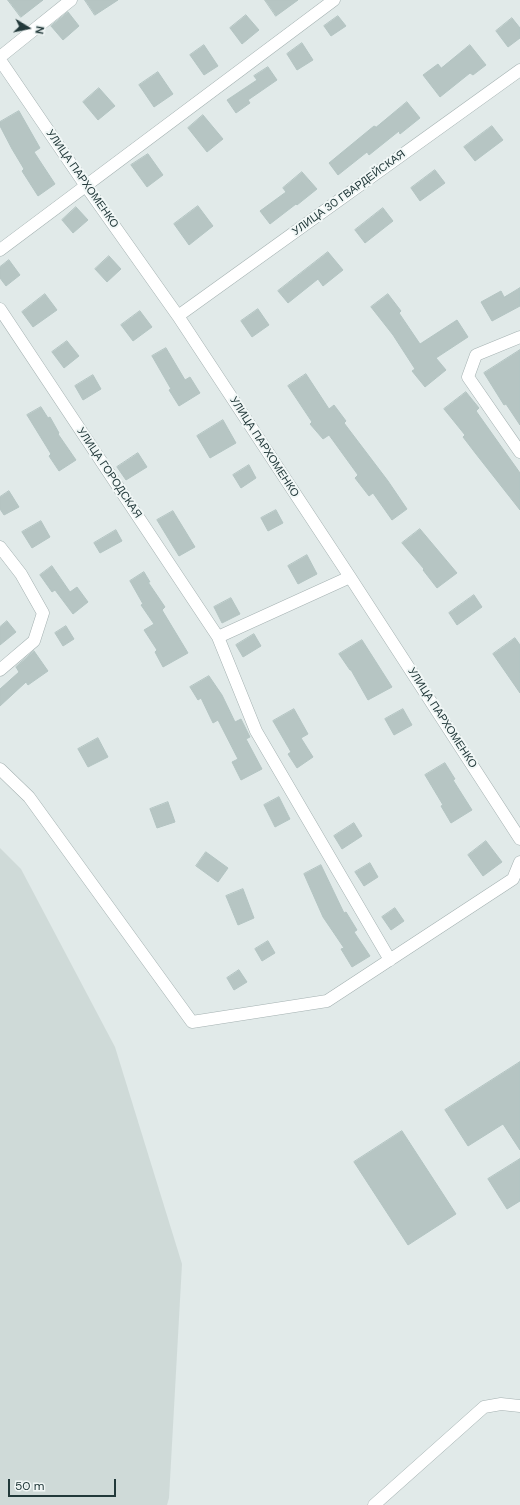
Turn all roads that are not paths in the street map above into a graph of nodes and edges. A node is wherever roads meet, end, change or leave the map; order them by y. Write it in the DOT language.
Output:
graph roads {
  1 [pos="71,0"];
  2 [pos="334,0"];
  3 [pos="0,57"];
  4 [pos="0,60"];
  5 [pos="520,70"];
  6 [pos="86,186"];
  7 [pos="0,250"];
  8 [pos="0,309"];
  9 [pos="178,316"];
  10 [pos="520,337"];
  11 [pos="520,452"];
  12 [pos="0,547"];
  13 [pos="350,577"];
  14 [pos="218,637"];
  15 [pos="0,670"];
  16 [pos="0,769"];
  17 [pos="520,839"];
  18 [pos="520,862"];
  19 [pos="390,960"];
  20 [pos="520,1406"];
  21 [pos="374,1505"];
  1 -- 3 [label="street"];
  2 -- 6 [label="street"];
  4 -- 6 [label="street, УЛИЦА ПАРХОМЕНКО"];
  5 -- 9 [label="street, УЛИЦА 30 ГВАРДЕЙСКАЯ"];
  6 -- 7 [label="street"];
  6 -- 9 [label="street, УЛИЦА ПАРХОМЕНКО"];
  8 -- 14 [label="street, УЛИЦА ГОРОДСКАЯ"];
  9 -- 13 [label="street, УЛИЦА ПАРХОМЕНКО"];
  10 -- 11 [label="street"];
  12 -- 15 [label="street"];
  13 -- 14 [label="street"];
  13 -- 17 [label="street, УЛИЦА ПАРХОМЕНКО"];
  14 -- 19 [label="street, УЛИЦА ГОРОДСКАЯ"];
  16 -- 19 [label="street"];
  18 -- 19 [label="street"];
  20 -- 21 [label="street"];
}
